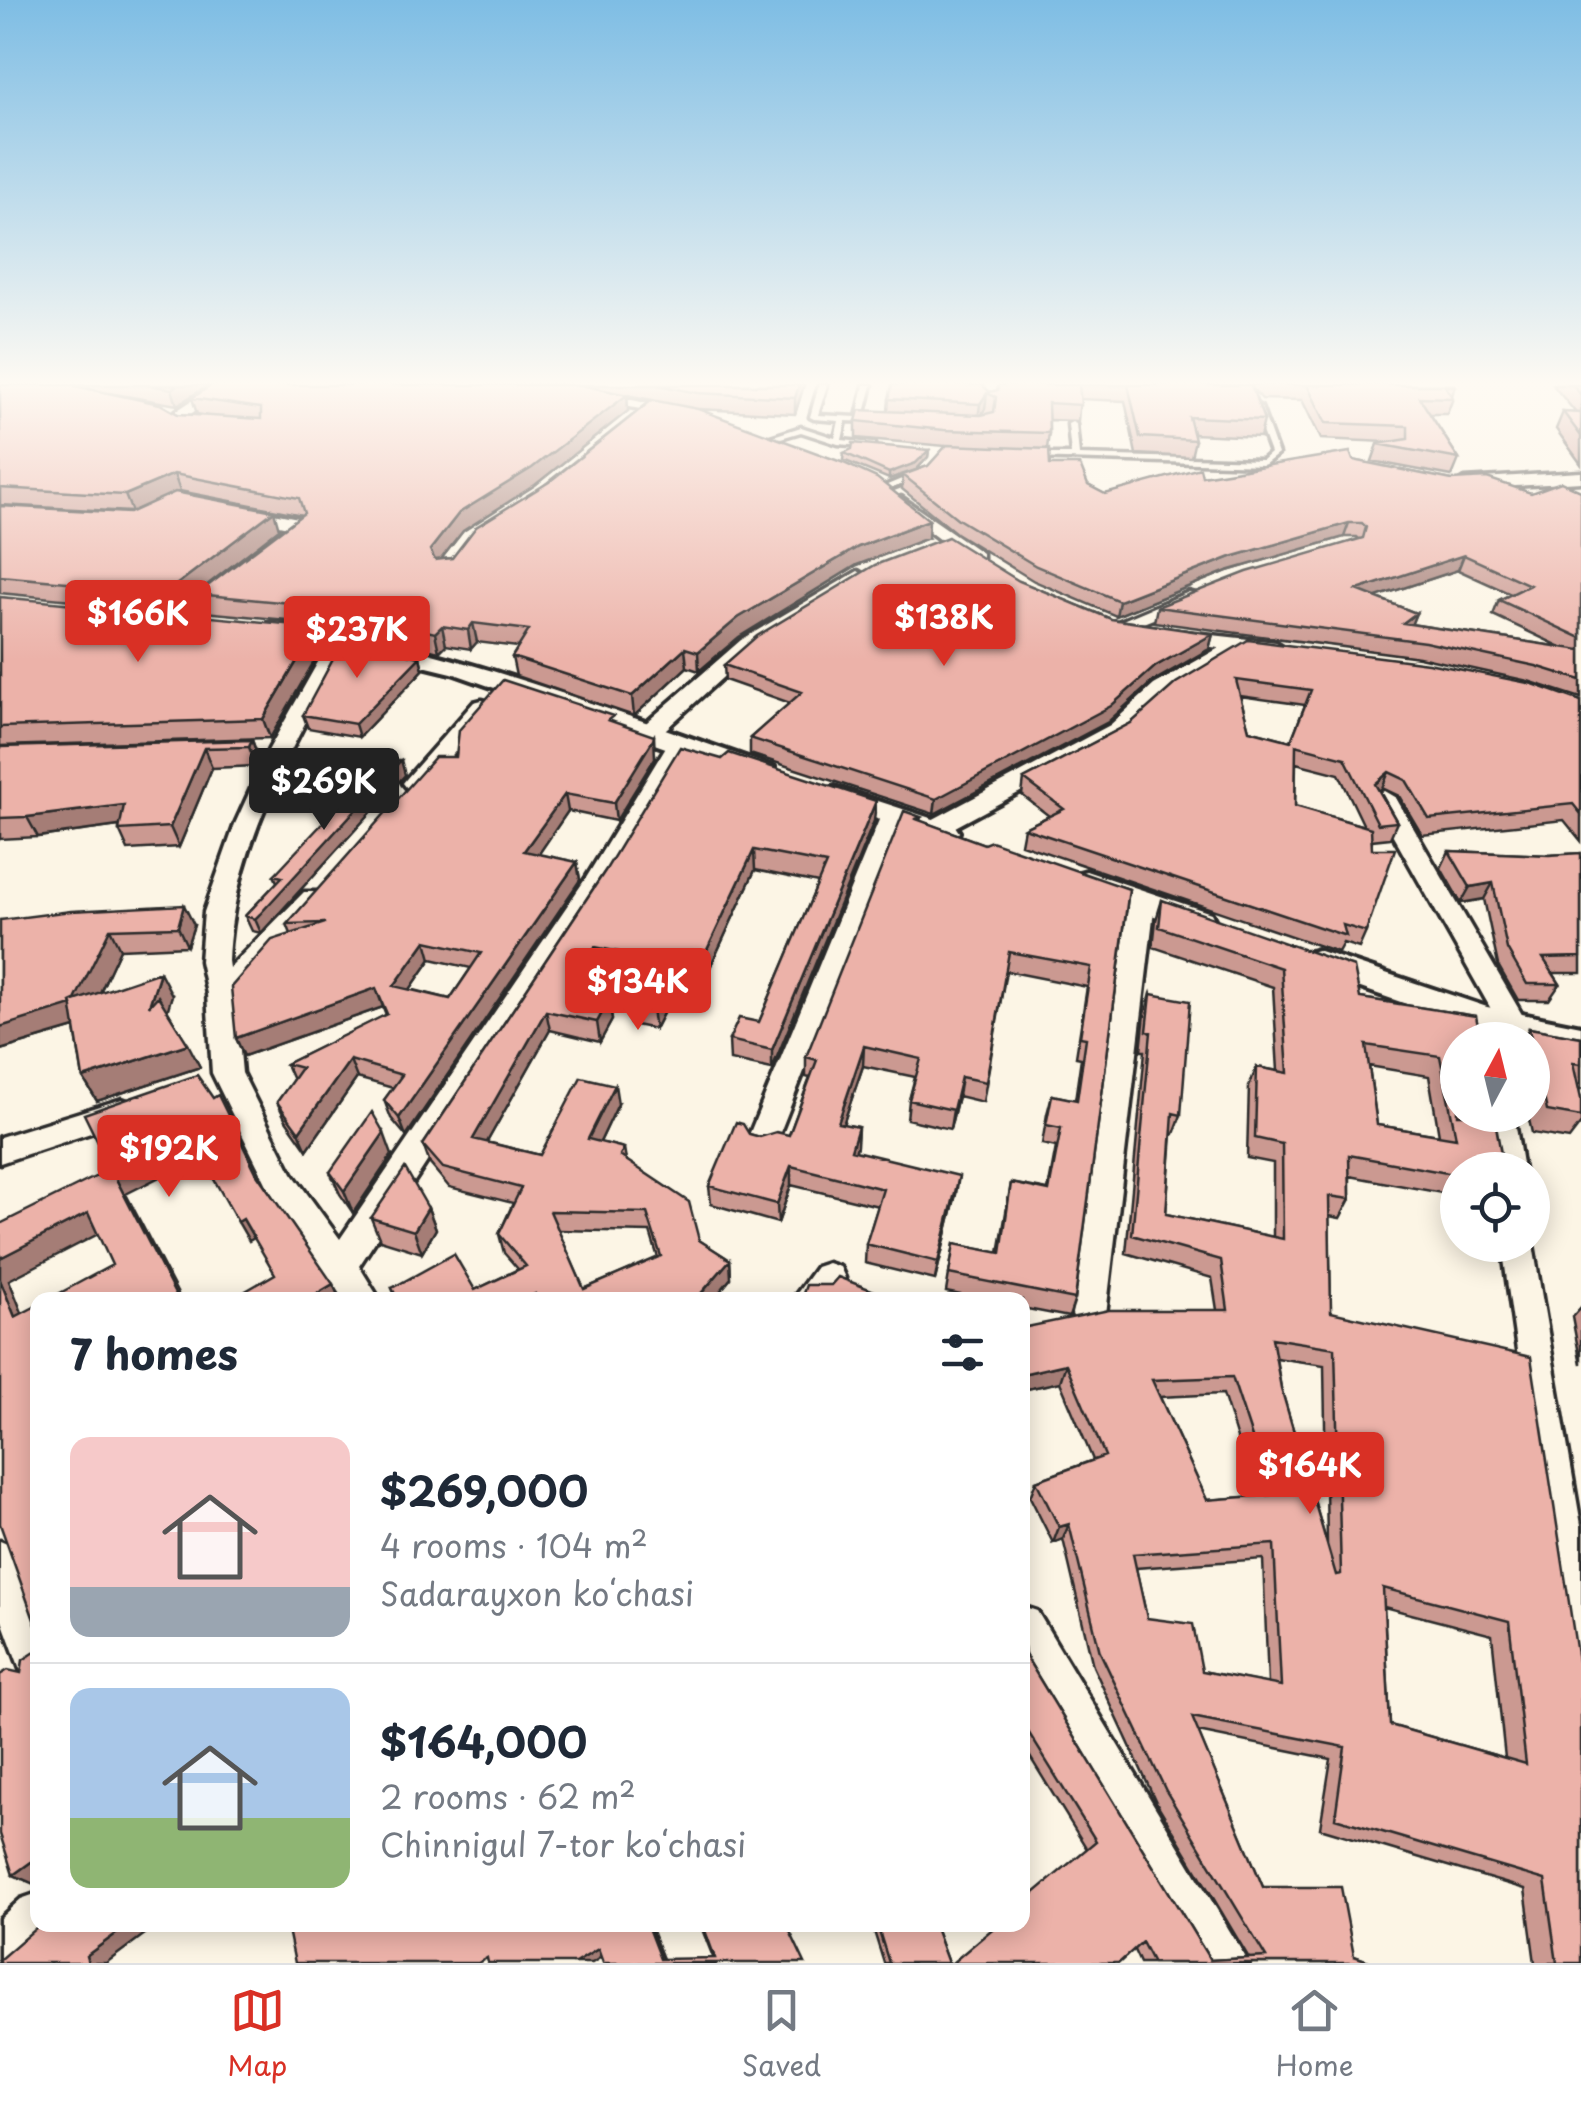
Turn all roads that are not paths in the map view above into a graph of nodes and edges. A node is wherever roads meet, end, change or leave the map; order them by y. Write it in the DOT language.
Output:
graph roads {
  1 [pos="909,477"];
  2 [pos="1581,478"];
  3 [pos="875,484"];
  4 [pos="1447,485"];
  5 [pos="220,507"];
  6 [pos="879,567"];
  7 [pos="994,569"];
  8 [pos="1201,593"];
  9 [pos="144,617"];
  10 [pos="1092,619"];
  11 [pos="180,620"];
  12 [pos="217,624"];
  13 [pos="254,627"];
  14 [pos="1116,627"];
  15 [pos="341,640"];
  16 [pos="1238,645"];
  17 [pos="1290,650"];
  18 [pos="502,683"];
  19 [pos="647,734"];
  20 [pos="678,744"];
  21 [pos="1384,798"];
  22 [pos="397,803"];
  23 [pos="893,815"];
  24 [pos="935,828"];
  25 [pos="973,842"];
  26 [pos="1066,874"];
  27 [pos="331,878"];
  28 [pos="1142,901"];
  29 [pos="1232,932"];
  30 [pos="1286,951"];
  31 [pos="221,994"];
  32 [pos="1466,1022"];
  33 [pos="1513,1022"];
  34 [pos="1550,1032"];
  35 [pos="1581,1039"];
  36 [pos="227,1073"];
  37 [pos="190,1086"];
  38 [pos="153,1099"];
  39 [pos="762,1140"];
  40 [pos="0,1150"];
  41 [pos="1521,1262"];
  42 [pos="341,1265"];
  43 [pos="357,1292"];
  44 [pos="1089,1314"];
  45 [pos="0,1561"];
  46 [pos="1030,1639"];
  47 [pos="30,1641"];
  48 [pos="1581,1653"];
  49 [pos="30,1923"];
  50 [pos="678,1932"];
  51 [pos="0,1949"];
  52 [pos="690,1963"];
  53 [pos="1225,1963"];
  1 -- 3 [label="lane"];
  2 -- 4 [label="street"];
  3 -- 7 [label="street"];
  5 -- 11 [label="street"];
  6 -- 19 [label="street"];
  8 -- 14 [label="street"];
  9 -- 11 [label="street"];
  10 -- 14 [label="street"];
  11 -- 12 [label="street"];
  13 -- 15 [label="street"];
  14 -- 16 [label="street"];
  15 -- 18 [label="street"];
  15 -- 31 [label="street"];
  16 -- 17 [label="street"];
  16 -- 24 [label="street"];
  18 -- 19 [label="street"];
  18 -- 22 [label="street"];
  19 -- 20 [label="street"];
  20 -- 23 [label="street"];
  20 -- 42 [label="street"];
  21 -- 33 [label="street"];
  23 -- 24 [label="street"];
  23 -- 39 [label="street"];
  24 -- 25 [label="street"];
  26 -- 28 [label="street"];
  27 -- 31 [label="street"];
  28 -- 29 [label="street"];
  28 -- 44 [label="street"];
  30 -- 32 [label="street"];
  31 -- 36 [label="street"];
  34 -- 35 [label="street"];
  36 -- 37 [label="street"];
  36 -- 42 [label="street"];
  38 -- 40 [label="street"];
  41 -- 48 [label="street"];
  42 -- 43 [label="street"];
  45 -- 47 [label="street"];
  46 -- 53 [label="street"];
  49 -- 51 [label="street"];
  50 -- 52 [label="street"];
}
